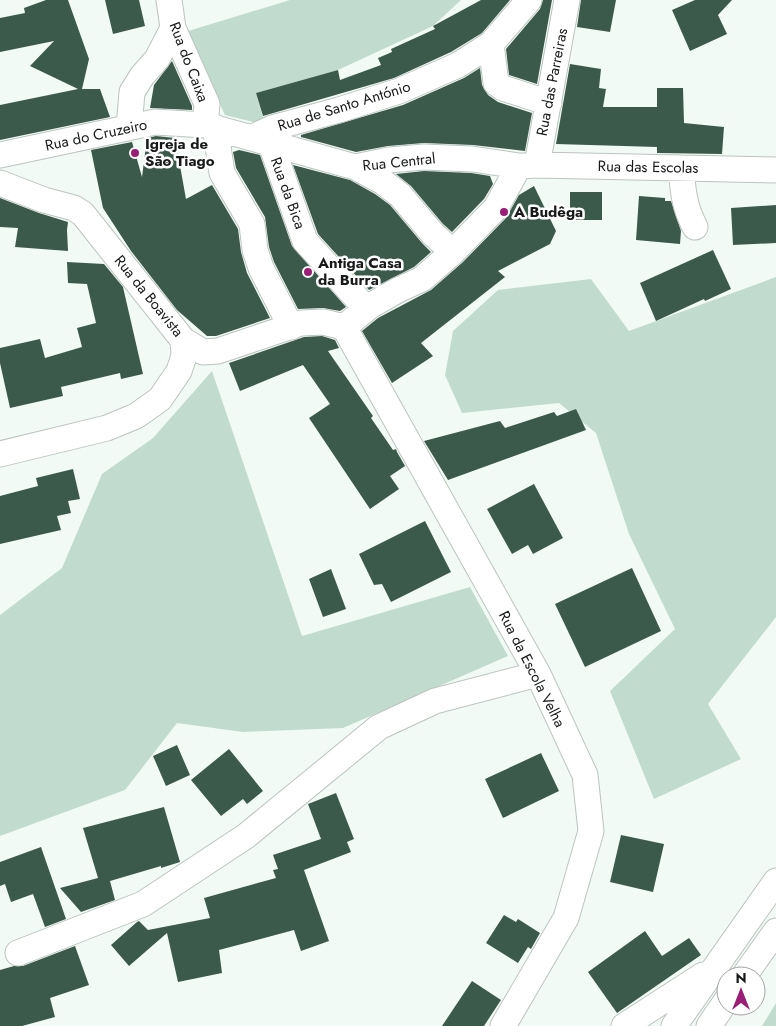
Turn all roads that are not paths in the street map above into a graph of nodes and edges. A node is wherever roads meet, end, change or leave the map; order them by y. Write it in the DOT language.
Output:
graph roads {
  1 [pos="169,0"];
  2 [pos="528,0"];
  3 [pos="567,0"];
  4 [pos="173,28"];
  5 [pos="491,44"];
  6 [pos="549,102"];
  7 [pos="210,126"];
  8 [pos="129,128"];
  9 [pos="261,141"];
  10 [pos="0,155"];
  11 [pos="528,166"];
  12 [pos="355,167"];
  13 [pos="681,168"];
  14 [pos="776,170"];
  15 [pos="0,183"];
  16 [pos="695,227"];
  17 [pos="453,252"];
  18 [pos="353,319"];
  19 [pos="291,327"];
  20 [pos="183,340"];
  21 [pos="0,454"];
  22 [pos="538,674"];
  23 [pos="776,881"];
  24 [pos="776,930"];
  25 [pos="18,952"];
  26 [pos="751,966"];
  27 [pos="713,969"];
  28 [pos="503,1026"];
  29 [pos="624,1026"];
  30 [pos="674,1026"];
  1 -- 4 [label="street, Rua do Caixa"];
  2 -- 5 [label="street, Rua de Santo António"];
  3 -- 6 [label="street, Rua das Parreiras"];
  4 -- 7 [label="street, Rua do Caixa"];
  4 -- 8 [label="street"];
  5 -- 6 [label="street"];
  5 -- 9 [label="street, Rua de Santo António"];
  6 -- 11 [label="street, Rua das Parreiras"];
  7 -- 8 [label="street, Rua do Cruzeiro"];
  7 -- 9 [label="street, Rua do Cruzeiro"];
  7 -- 19 [label="street, Rua do Caixa"];
  8 -- 10 [label="street, Rua do Cruzeiro"];
  9 -- 12 [label="street, Rua Central"];
  9 -- 18 [label="street, Rua da Bica"];
  11 -- 12 [label="street, Rua Central"];
  11 -- 13 [label="street, Rua das Escolas"];
  11 -- 17 [label="street, Rua das Parreiras"];
  12 -- 17 [label="street"];
  13 -- 14 [label="street, Rua das Escolas"];
  13 -- 16 [label="street"];
  15 -- 20 [label="street, Rua da Boavista"];
  17 -- 18 [label="street, Rua das Parreiras"];
  18 -- 19 [label="street, Rua da Boavista"];
  18 -- 22 [label="street, Rua da Escola Velha"];
  19 -- 20 [label="street, Rua da Boavista"];
  20 -- 21 [label="street"];
  22 -- 25 [label="street"];
  22 -- 28 [label="street, Rua da Escola Velha"];
  23 -- 27 [label="street"];
  24 -- 26 [label="street"];
  27 -- 29 [label="street"];
  27 -- 30 [label="street"];
}
